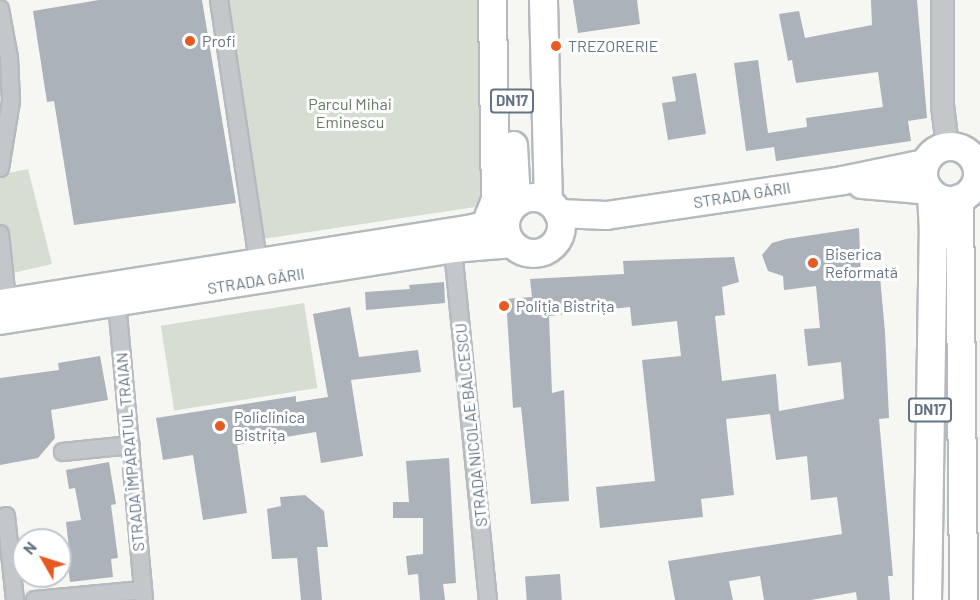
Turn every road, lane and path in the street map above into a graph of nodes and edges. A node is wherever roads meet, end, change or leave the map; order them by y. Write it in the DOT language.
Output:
graph roads {
  1 [pos="219,0"];
  2 [pos="492,0"];
  3 [pos="511,0"];
  4 [pos="543,0"];
  5 [pos="942,0"];
  6 [pos="0,9"];
  7 [pos="947,146"];
  8 [pos="924,164"];
  9 [pos="977,167"];
  10 [pos="0,168"];
  11 [pos="842,180"];
  12 [pos="880,187"];
  13 [pos="930,191"];
  14 [pos="958,198"];
  15 [pos="502,214"];
  16 [pos="556,214"];
  17 [pos="931,220"];
  18 [pos="0,234"];
  19 [pos="512,245"];
  20 [pos="453,250"];
  21 [pos="258,260"];
  22 [pos="117,303"];
  23 [pos="2,309"];
  24 [pos="131,445"];
  25 [pos="63,453"];
  26 [pos="6,516"];
  27 [pos="143,595"];
  28 [pos="15,600"];
  29 [pos="35,600"];
  30 [pos="488,600"];
  31 [pos="927,600"];
  32 [pos="963,600"];
  1 -- 21 [label="street"];
  2 -- 15 [label="main road"];
  3 -- 15 [label="main road, DN17"];
  4 -- 16 [label="main road, DN17"];
  5 -- 7 [label="street"];
  6 -- 10 [label="street"];
  7 -- 8 [label="main road"];
  7 -- 9 [label="main road"];
  8 -- 11 [label="main road, STRADA GĂRII"];
  8 -- 13 [label="main road, DN17"];
  9 -- 14 [label="main road"];
  11 -- 12 [label="main road, STRADA GĂRII"];
  11 -- 16 [label="main road, STRADA GĂRII"];
  12 -- 13 [label="main road, STRADA GĂRII"];
  12 -- 17 [label="main road"];
  13 -- 14 [label="main road"];
  13 -- 17 [label="main road, DN17"];
  14 -- 32 [label="main road, DN17"];
  15 -- 16 [label="main road"];
  15 -- 19 [label="main road"];
  15 -- 21 [label="main road, STRADA GĂRII"];
  16 -- 19 [label="main road"];
  17 -- 31 [label="main road, DN17"];
  18 -- 23 [label="street"];
  19 -- 20 [label="main road, STRADA GĂRII"];
  20 -- 22 [label="main road, STRADA GĂRII"];
  20 -- 30 [label="street, STRADA NICOLAE BĂLCESCU"];
  21 -- 23 [label="main road, STRADA GĂRII"];
  22 -- 23 [label="main road, STRADA GĂRII"];
  22 -- 24 [label="street, STRADA ÎMPĂRATUL TRAIAN"];
  24 -- 25 [label="street"];
  24 -- 27 [label="street, STRADA ÎMPĂRATUL TRAIAN"];
  26 -- 28 [label="street"];
  27 -- 29 [label="street"];
}
